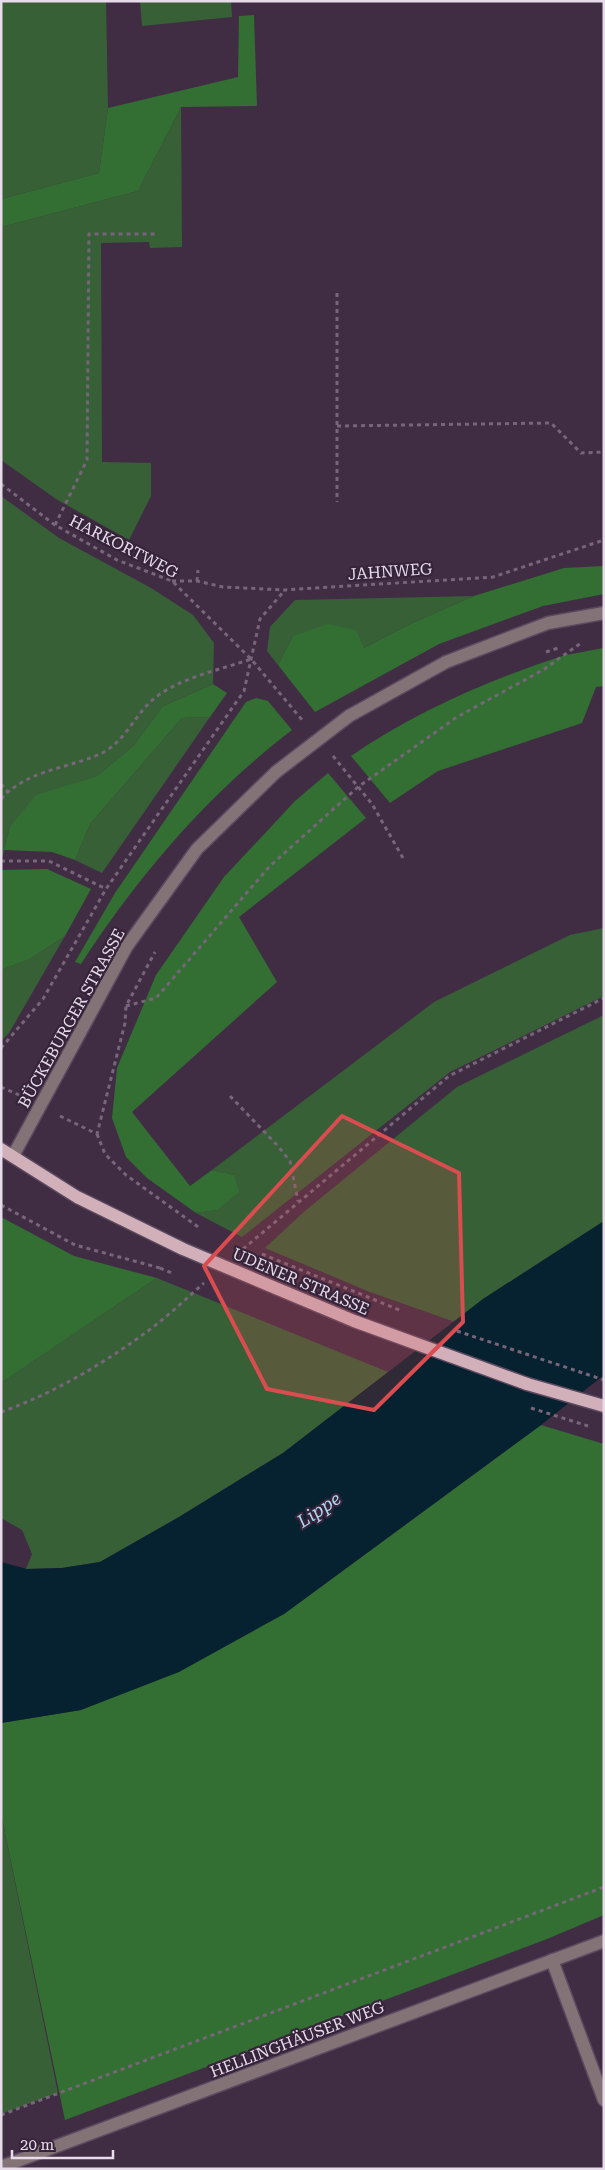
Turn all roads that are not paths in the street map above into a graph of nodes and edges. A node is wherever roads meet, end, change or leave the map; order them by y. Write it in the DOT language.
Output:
graph roads {
  1 [pos="604,613"];
  2 [pos="1,1149"];
  3 [pos="13,1156"];
  4 [pos="604,1406"];
  5 [pos="604,1941"];
  6 [pos="552,1960"];
  7 [pos="604,2100"];
  8 [pos="1,2167"];
  1 -- 3 [label="street, BÜCKEBURGER STRASSE, bridge"];
  2 -- 3 [label="main road, UDENER STRASSE"];
  3 -- 4 [label="main road, UDENER STRASSE, bridge"];
  5 -- 6 [label="street, HELLINGHÄUSER WEG"];
  6 -- 7 [label="street"];
  6 -- 8 [label="street, HELLINGHÄUSER WEG"];
}
